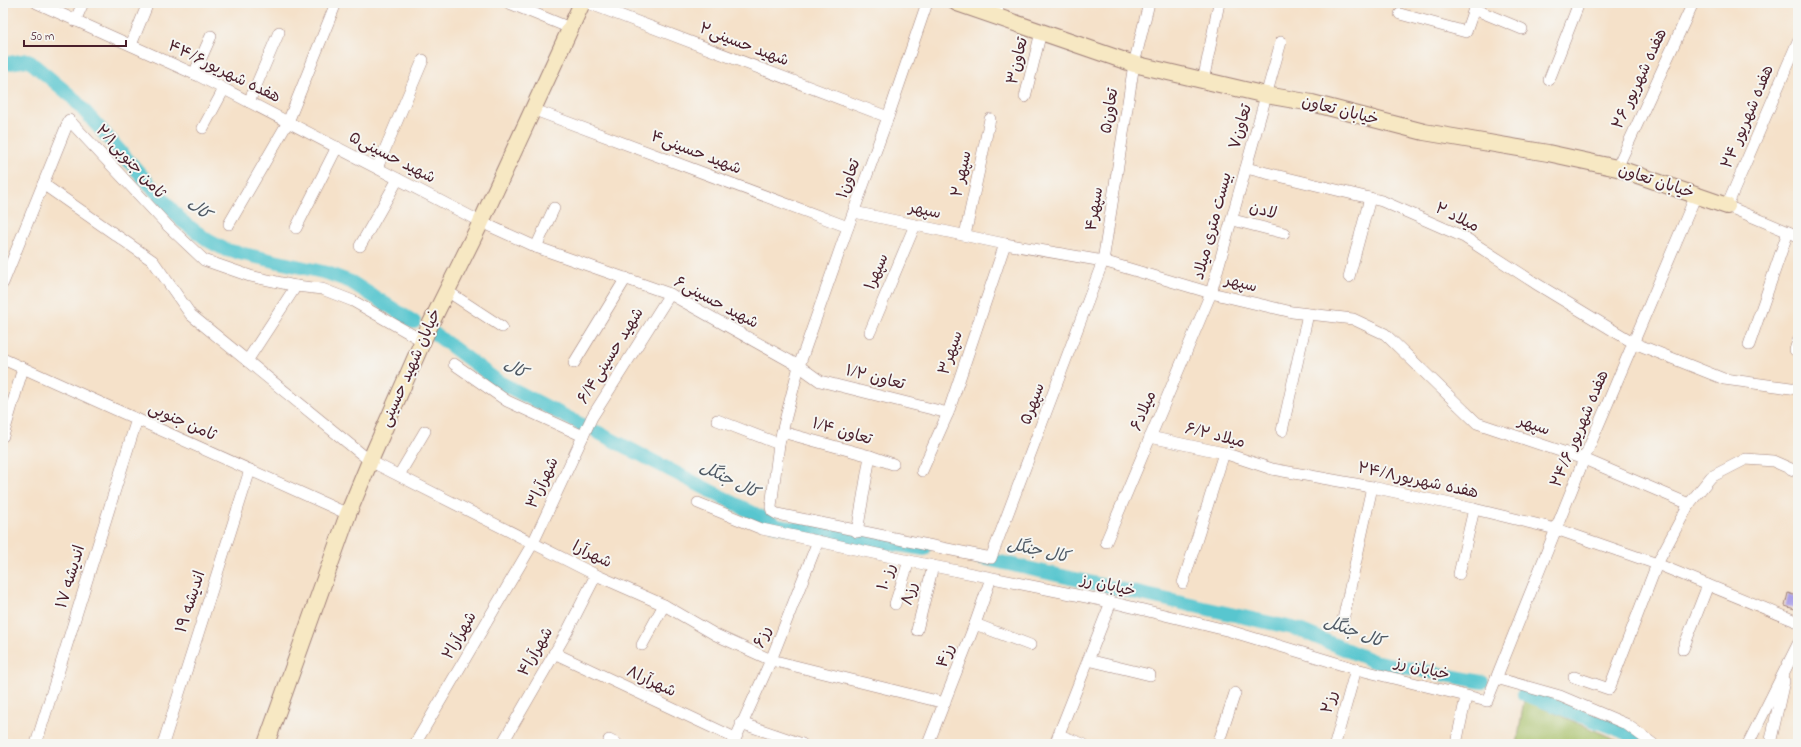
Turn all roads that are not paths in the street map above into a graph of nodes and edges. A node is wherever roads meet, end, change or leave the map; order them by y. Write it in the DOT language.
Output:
graph roads {
  1 [pos="37,3"];
  2 [pos="83,3"];
  3 [pos="148,3"];
  4 [pos="336,3"];
  5 [pos="509,3"];
  6 [pos="582,3"];
  7 [pos="588,3"];
  8 [pos="927,3"];
  9 [pos="957,3"];
  10 [pos="1150,3"];
  11 [pos="1219,3"];
  12 [pos="1579,3"];
  13 [pos="1693,3"];
  14 [pos="1475,6"];
  15 [pos="998,10"];
  16 [pos="1400,14"];
  17 [pos="75,21"];
  18 [pos="570,28"];
  19 [pos="1522,29"];
  20 [pos="280,32"];
  21 [pos="1041,32"];
  22 [pos="211,36"];
  23 [pos="1798,41"];
  24 [pos="1281,42"];
  25 [pos="130,45"];
  26 [pos="423,60"];
  27 [pos="1134,64"];
  28 [pos="194,74"];
  29 [pos="1549,80"];
  30 [pos="1203,81"];
  31 [pos="224,89"];
  32 [pos="1266,95"];
  33 [pos="1026,97"];
  34 [pos="249,102"];
  35 [pos="532,109"];
  36 [pos="888,117"];
  37 [pos="990,119"];
  38 [pos="288,122"];
  39 [pos="203,128"];
  40 [pos="337,147"];
  41 [pos="1118,163"];
  42 [pos="377,168"];
  43 [pos="1246,168"];
  44 [pos="1617,168"];
  45 [pos="398,179"];
  46 [pos="43,184"];
  47 [pos="1696,195"];
  48 [pos="1370,198"];
  49 [pos="1727,206"];
  50 [pos="554,208"];
  51 [pos="854,212"];
  52 [pos="1233,220"];
  53 [pos="481,222"];
  54 [pos="229,224"];
  55 [pos="914,225"];
  56 [pos="848,227"];
  57 [pos="296,228"];
  58 [pos="1284,233"];
  59 [pos="1793,234"];
  60 [pos="966,235"];
  61 [pos="1006,244"];
  62 [pos="360,246"];
  63 [pos="536,247"];
  64 [pos="1103,261"];
  65 [pos="1349,277"];
  66 [pos="626,278"];
  67 [pos="3,283"];
  68 [pos="296,286"];
  69 [pos="447,291"];
  70 [pos="1212,293"];
  71 [pos="670,294"];
  72 [pos="1308,314"];
  73 [pos="502,327"];
  74 [pos="870,332"];
  75 [pos="422,341"];
  76 [pos="1634,342"];
  77 [pos="1749,345"];
  78 [pos="3,359"];
  79 [pos="247,361"];
  80 [pos="574,363"];
  81 [pos="454,364"];
  82 [pos="799,366"];
  83 [pos="23,368"];
  84 [pos="1798,389"];
  85 [pos="948,413"];
  86 [pos="137,419"];
  87 [pos="717,420"];
  88 [pos="425,431"];
  89 [pos="1282,431"];
  90 [pos="782,432"];
  91 [pos="3,436"];
  92 [pos="583,436"];
  93 [pos="1150,437"];
  94 [pos="779,444"];
  95 [pos="1224,453"];
  96 [pos="870,456"];
  97 [pos="1584,459"];
  98 [pos="370,460"];
  99 [pos="894,464"];
  100 [pos="1272,469"];
  101 [pos="250,470"];
  102 [pos="922,471"];
  103 [pos="1798,472"];
  104 [pos="399,475"];
  105 [pos="1372,488"];
  106 [pos="698,503"];
  107 [pos="1689,504"];
  108 [pos="1474,509"];
  109 [pos="348,514"];
  110 [pos="1556,529"];
  111 [pos="857,532"];
  112 [pos="818,541"];
  113 [pos="1106,542"];
  114 [pos="533,543"];
  115 [pos="909,561"];
  116 [pos="1657,564"];
  117 [pos="933,566"];
  118 [pos="1459,574"];
  119 [pos="596,575"];
  120 [pos="991,578"];
  121 [pos="1183,583"];
  122 [pos="1708,585"];
  123 [pos="1111,602"];
  124 [pos="895,604"];
  125 [pos="664,605"];
  126 [pos="1343,620"];
  127 [pos="1798,622"];
  128 [pos="975,624"];
  129 [pos="917,630"];
  130 [pos="1798,644"];
  131 [pos="642,645"];
  132 [pos="1030,645"];
  133 [pos="1683,649"];
  134 [pos="554,654"];
  135 [pos="771,660"];
  136 [pos="1088,660"];
  137 [pos="1788,665"];
  138 [pos="1356,669"];
  139 [pos="1150,675"];
  140 [pos="1574,677"];
  141 [pos="1496,678"];
  142 [pos="1235,693"];
  143 [pos="1466,696"];
  144 [pos="945,703"];
  145 [pos="741,723"];
  146 [pos="1057,739"];
  147 [pos="734,741"];
  148 [pos="36,744"];
  149 [pos="163,744"];
  150 [pos="266,744"];
  151 [pos="415,744"];
  152 [pos="502,744"];
  153 [pos="802,744"];
  154 [pos="928,744"];
  155 [pos="1083,744"];
  156 [pos="1218,744"];
  157 [pos="1335,744"];
  158 [pos="1456,744"];
  159 [pos="1653,744"];
  160 [pos="1748,744"];
  161 [pos="1770,744"];
  1 -- 17 [label="street, هفده شهریور۴۴/۶"];
  2 -- 17 [label="street"];
  3 -- 25 [label="street"];
  4 -- 38 [label="street"];
  5 -- 18 [label="street"];
  6 -- 18 [label="main road, خیابان شهید حسینی"];
  7 -- 36 [label="street, شهید حسینی۲"];
  8 -- 36 [label="street, تعاون۱"];
  9 -- 15 [label="main road, خیابان تعاون"];
  10 -- 27 [label="street, تعاون۵"];
  11 -- 30 [label="street"];
  12 -- 29 [label="street"];
  13 -- 44 [label="street, هفده شهریور ۲۶"];
  14 -- 16 [label="street"];
  14 -- 19 [label="street"];
  15 -- 21 [label="main road, خیابان تعاون"];
  17 -- 25 [label="street, هفده شهریور۴۴/۶"];
  18 -- 35 [label="main road, خیابان شهید حسینی"];
  20 -- 34 [label="street"];
  21 -- 27 [label="main road, خیابان تعاون"];
  21 -- 33 [label="street, تعاون۳"];
  22 -- 28 [label="street"];
  23 -- 49 [label="street, هفده شهریور ۲۴"];
  24 -- 32 [label="street, تعاون۷"];
  25 -- 28 [label="street, هفده شهریور۴۴/۶"];
  26 -- 42 [label="street"];
  27 -- 30 [label="main road, خیابان تعاون"];
  27 -- 41 [label="street, تعاون۵"];
  28 -- 31 [label="street, هفده شهریور۴۴/۶"];
  30 -- 32 [label="main road, خیابان تعاون"];
  31 -- 34 [label="street, هفده شهریور۴۴/۶"];
  31 -- 39 [label="street"];
  32 -- 43 [label="street, تعاون۷"];
  32 -- 44 [label="main road, خیابان تعاون"];
  34 -- 38 [label="street, هفده شهریور۴۴/۶"];
  35 -- 53 [label="main road, خیابان شهید حسینی"];
  35 -- 56 [label="street, شهید حسینی۴"];
  36 -- 51 [label="street, تعاون۱"];
  37 -- 60 [label="street, سپهر ۲"];
  38 -- 40 [label="street, شهید حسینی۵"];
  38 -- 54 [label="street"];
  40 -- 42 [label="street, شهید حسینی۵"];
  40 -- 57 [label="street"];
  41 -- 64 [label="street, سپهر۴"];
  42 -- 45 [label="street, شهید حسینی۵"];
  43 -- 48 [label="street, میلاد ۲"];
  43 -- 52 [label="street, بیست متری میلاد"];
  44 -- 47 [label="main road, خیابان تعاون"];
  45 -- 53 [label="street, شهید حسینی۵"];
  45 -- 62 [label="street"];
  46 -- 67 [label="street"];
  46 -- 68 [label="street, ثامن جنوبی۲/۱"];
  46 -- 79 [label="street, شهرآرا"];
  47 -- 49 [label="main road, خیابان تعاون"];
  47 -- 76 [label="street, هفده شهریور ۲۴/۶"];
  48 -- 65 [label="street"];
  48 -- 76 [label="street, میلاد ۲"];
  49 -- 59 [label="street"];
  50 -- 63 [label="street"];
  51 -- 55 [label="street, سپهر"];
  51 -- 56 [label="street, تعاون۱"];
  52 -- 58 [label="street, لادن"];
  52 -- 70 [label="street, بیست متری میلاد"];
  53 -- 63 [label="street, شهید حسینی۶"];
  53 -- 69 [label="main road, خیابان شهید حسینی"];
  55 -- 60 [label="street, سپهر"];
  55 -- 74 [label="street, سپهر۱"];
  56 -- 82 [label="street, تعاون۱"];
  59 -- 77 [label="street"];
  60 -- 61 [label="street, سپهر"];
  61 -- 64 [label="street, سپهر"];
  61 -- 85 [label="street, سپهر۳"];
  63 -- 66 [label="street, شهید حسینی۶"];
  64 -- 70 [label="street, سپهر"];
  64 -- 111 [label="street, سپهر۵"];
  66 -- 71 [label="street, شهید حسینی۶"];
  66 -- 80 [label="street"];
  68 -- 75 [label="street, ثامن جنوبی۲/۱"];
  68 -- 79 [label="street"];
  69 -- 73 [label="street"];
  69 -- 75 [label="main road, خیابان شهید حسینی"];
  70 -- 72 [label="street, سپهر"];
  70 -- 93 [label="street, میلاد۶"];
  71 -- 82 [label="street, شهید حسینی۶"];
  71 -- 92 [label="street, شهید حسینی۶/۴"];
  72 -- 89 [label="street"];
  72 -- 97 [label="street, سپهر"];
  75 -- 98 [label="main road, خیابان شهید حسینی"];
  76 -- 84 [label="street, میلاد ۲"];
  76 -- 97 [label="street, هفده شهریور ۲۴/۶"];
  78 -- 83 [label="street, ثامن جنوبی"];
  79 -- 98 [label="street, شهرآرا"];
  81 -- 92 [label="street"];
  82 -- 85 [label="street, تعاون ۱/۲"];
  82 -- 90 [label="street"];
  83 -- 86 [label="street, ثامن جنوبی"];
  83 -- 91 [label="street"];
  85 -- 102 [label="street, سپهر۳"];
  86 -- 101 [label="street, ثامن جنوبی"];
  86 -- 148 [label="street, اندیشه ۱۷"];
  87 -- 94 [label="street"];
  88 -- 104 [label="street"];
  90 -- 94 [label="street"];
  90 -- 96 [label="street, تعاون ۱/۴"];
  92 -- 114 [label="street, شهرآرا۳"];
  93 -- 95 [label="street, میلاد ۶/۲"];
  93 -- 113 [label="street, میلاد۶"];
  94 -- 111 [label="street"];
  95 -- 100 [label="street, میلاد ۶/۲"];
  95 -- 121 [label="street"];
  96 -- 99 [label="street, تعاون ۱/۴"];
  96 -- 111 [label="street"];
  97 -- 107 [label="street, سپهر"];
  97 -- 110 [label="street, هفده شهریور ۲۴/۶"];
  98 -- 104 [label="street, شهرآرا"];
  98 -- 109 [label="main road, خیابان شهید حسینی"];
  100 -- 105 [label="street, هفده شهریور۲۴/۸"];
  101 -- 109 [label="street, ثامن جنوبی"];
  101 -- 149 [label="street, اندیشه ۱۹"];
  103 -- 107 [label="street"];
  104 -- 114 [label="street, شهرآرا"];
  105 -- 108 [label="street, هفده شهریور۲۴/۸"];
  105 -- 126 [label="street"];
  106 -- 112 [label="street, خیابان رز"];
  107 -- 116 [label="street"];
  108 -- 110 [label="street, هفده شهریور۲۴/۸"];
  108 -- 118 [label="street"];
  109 -- 150 [label="main road, خیابان شهید حسینی"];
  110 -- 116 [label="street, هفده شهریور۲۴/۸"];
  110 -- 141 [label="street, هفده شهریور ۲۴/۶"];
  112 -- 115 [label="street, خیابان رز"];
  112 -- 135 [label="street, رز۶"];
  114 -- 119 [label="street, شهرآرا"];
  114 -- 151 [label="street, شهرآرا۲"];
  115 -- 117 [label="street, خیابان رز"];
  115 -- 124 [label="street, رز ۱۰"];
  116 -- 122 [label="street, هفده شهریور۲۴/۸"];
  116 -- 140 [label="street"];
  117 -- 120 [label="street, خیابان رز"];
  117 -- 129 [label="street, رز۸"];
  119 -- 125 [label="street, شهرآرا"];
  119 -- 134 [label="street, شهرآرا۴"];
  120 -- 123 [label="street, خیابان رز"];
  120 -- 128 [label="street, رز۴"];
  122 -- 127 [label="street, هفده شهریور۲۴/۸"];
  122 -- 133 [label="street"];
  123 -- 136 [label="street"];
  123 -- 138 [label="street, خیابان رز"];
  125 -- 131 [label="street"];
  125 -- 135 [label="street, شهرآرا"];
  128 -- 132 [label="street"];
  128 -- 144 [label="street, رز۴"];
  130 -- 137 [label="street"];
  134 -- 147 [label="street, شهرآرا۸"];
  134 -- 152 [label="street, شهرآرا۴"];
  135 -- 144 [label="street, شهرآرا"];
  135 -- 145 [label="street, رز۶"];
  136 -- 139 [label="street"];
  136 -- 146 [label="street"];
  137 -- 160 [label="street"];
  137 -- 161 [label="street"];
  138 -- 143 [label="street, خیابان رز"];
  138 -- 157 [label="street, رز۲"];
  141 -- 143 [label="street, خیابان رز"];
  141 -- 159 [label="street"];
  142 -- 156 [label="street"];
  143 -- 158 [label="street"];
  144 -- 154 [label="street, رز۴"];
  145 -- 147 [label="street, رز۶"];
  145 -- 153 [label="street"];
  146 -- 155 [label="street"];
}
